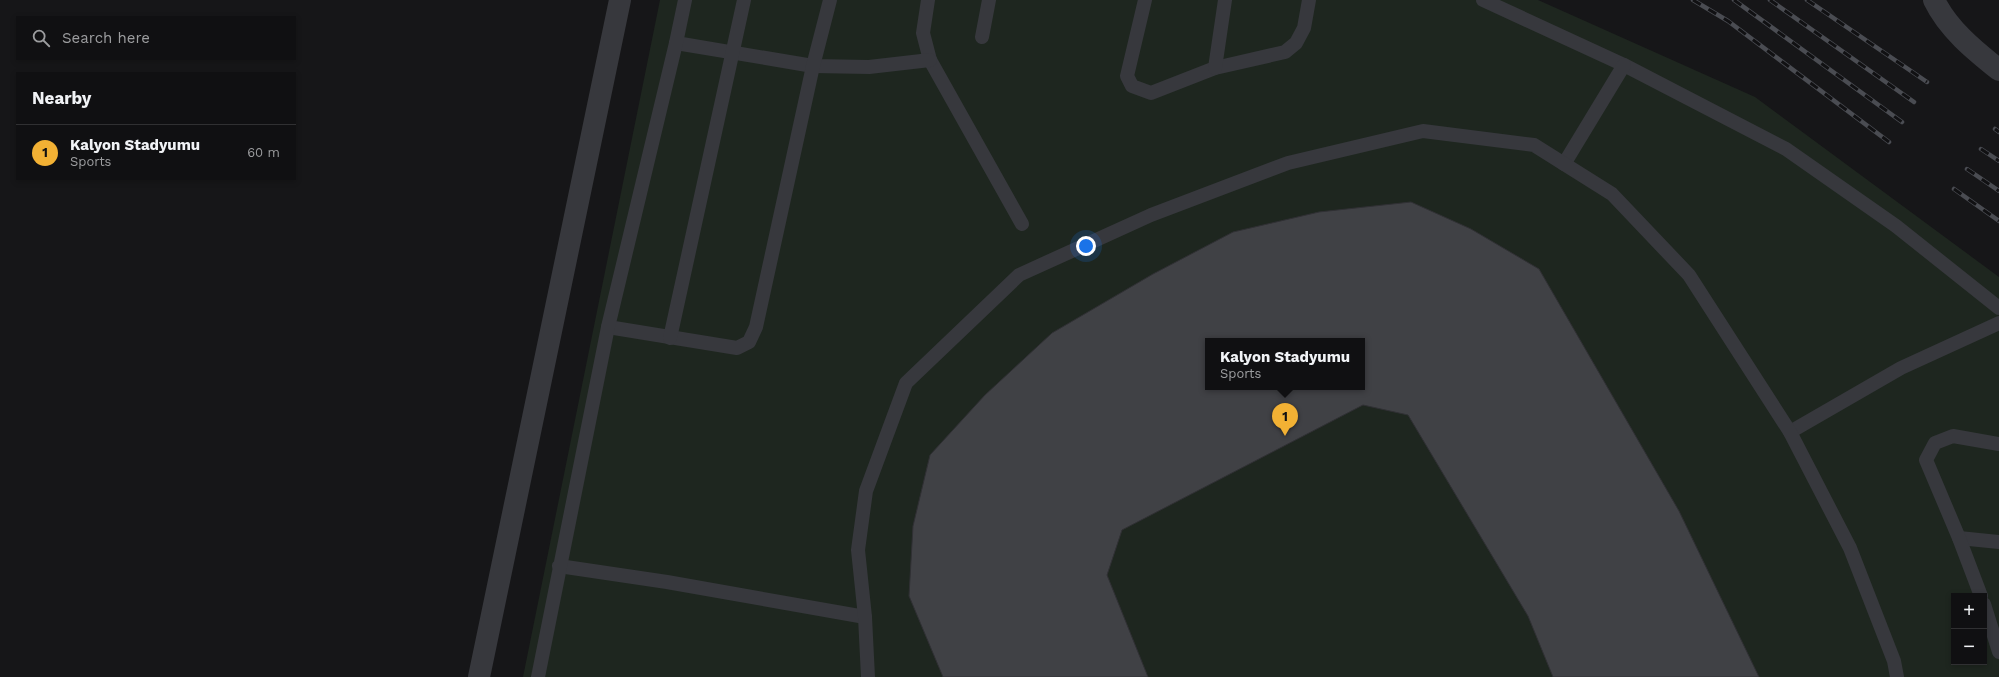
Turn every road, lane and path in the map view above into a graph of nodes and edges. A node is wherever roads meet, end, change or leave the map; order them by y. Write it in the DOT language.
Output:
graph roads {
  1 [pos="620,0"];
  2 [pos="685,0"];
  3 [pos="744,0"];
  4 [pos="830,0"];
  5 [pos="928,0"];
  6 [pos="989,0"];
  7 [pos="1145,0"];
  8 [pos="1224,0"];
  9 [pos="1309,0"];
  10 [pos="1483,0"];
  11 [pos="1934,0"];
  12 [pos="982,37"];
  13 [pos="676,44"];
  14 [pos="732,52"];
  15 [pos="930,60"];
  16 [pos="1624,65"];
  17 [pos="813,66"];
  18 [pos="1215,68"];
  19 [pos="1999,70"];
  20 [pos="1564,164"];
  21 [pos="1022,224"];
  22 [pos="1999,308"];
  23 [pos="1999,323"];
  24 [pos="608,327"];
  25 [pos="670,338"];
  26 [pos="1790,432"];
  27 [pos="1999,444"];
  28 [pos="1959,538"];
  29 [pos="1999,542"];
  30 [pos="559,566"];
  31 [pos="1980,593"];
  32 [pos="1987,610"];
  33 [pos="865,617"];
  34 [pos="1996,626"];
  35 [pos="1999,652"];
  36 [pos="479,677"];
  37 [pos="538,677"];
  38 [pos="868,677"];
  39 [pos="1898,677"];
  1 -- 36 [label="street"];
  2 -- 13 [label="lane"];
  3 -- 14 [label="lane"];
  4 -- 17 [label="lane"];
  5 -- 15 [label="lane"];
  6 -- 12 [label="lane"];
  7 -- 18 [label="lane"];
  8 -- 18 [label="lane"];
  9 -- 18 [label="lane"];
  10 -- 16 [label="lane"];
  11 -- 19 [label="street"];
  13 -- 14 [label="lane"];
  13 -- 24 [label="lane"];
  14 -- 17 [label="lane"];
  14 -- 25 [label="lane"];
  15 -- 17 [label="lane"];
  15 -- 21 [label="lane"];
  16 -- 20 [label="lane"];
  16 -- 22 [label="lane"];
  17 -- 25 [label="lane"];
  20 -- 26 [label="lane"];
  20 -- 33 [label="lane"];
  23 -- 26 [label="lane"];
  24 -- 25 [label="lane"];
  24 -- 30 [label="lane"];
  26 -- 39 [label="lane"];
  27 -- 28 [label="lane"];
  28 -- 29 [label="lane"];
  28 -- 31 [label="lane"];
  30 -- 33 [label="lane"];
  30 -- 37 [label="lane"];
  32 -- 34 [label="lane"];
  33 -- 38 [label="lane"];
  34 -- 35 [label="lane"];
}
